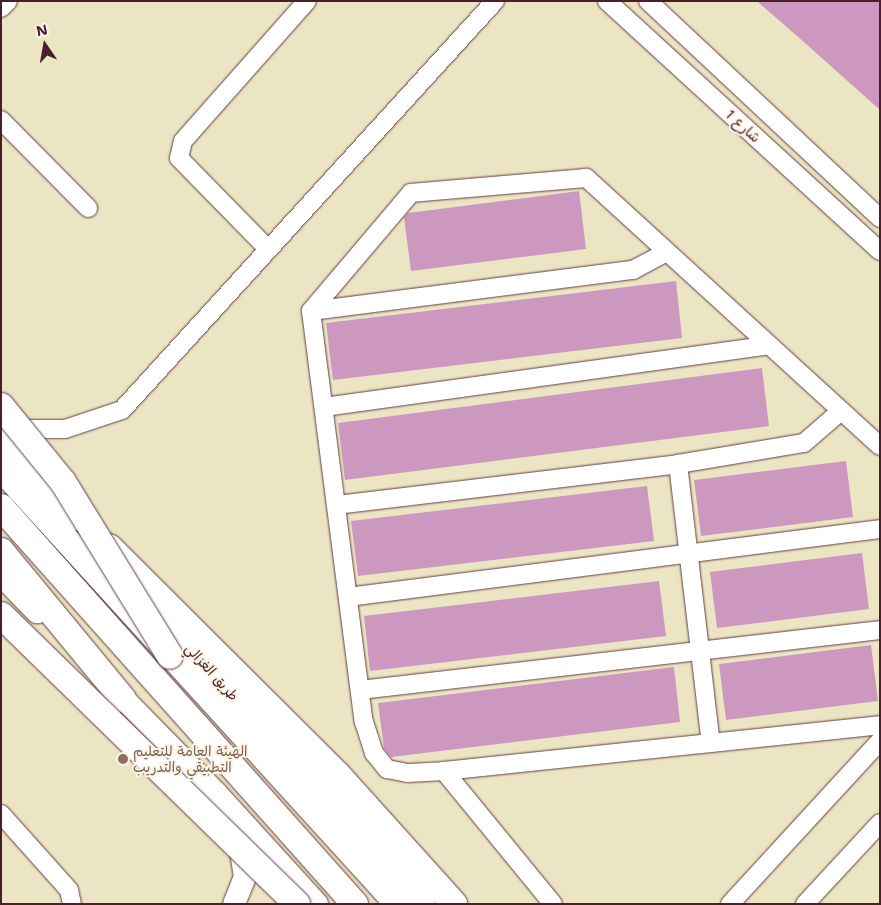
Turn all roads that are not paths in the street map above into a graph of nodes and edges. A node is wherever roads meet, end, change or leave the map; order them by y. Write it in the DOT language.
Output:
graph roads {
  1 [pos="8,1"];
  2 [pos="307,1"];
  3 [pos="495,1"];
  4 [pos="607,1"];
  5 [pos="648,1"];
  6 [pos="1,8"];
  7 [pos="1,120"];
  8 [pos="88,208"];
  9 [pos="880,218"];
  10 [pos="268,249"];
  11 [pos="880,251"];
  12 [pos="667,252"];
  13 [pos="311,311"];
  14 [pos="769,345"];
  15 [pos="1,406"];
  16 [pos="324,407"];
  17 [pos="841,411"];
  18 [pos="2,436"];
  19 [pos="880,446"];
  20 [pos="678,464"];
  21 [pos="1,468"];
  22 [pos="336,504"];
  23 [pos="1,507"];
  24 [pos="880,529"];
  25 [pos="1,551"];
  26 [pos="689,555"];
  27 [pos="1,575"];
  28 [pos="348,597"];
  29 [pos="1,615"];
  30 [pos="880,630"];
  31 [pos="701,650"];
  32 [pos="170,656"];
  33 [pos="360,690"];
  34 [pos="123,699"];
  35 [pos="880,725"];
  36 [pos="880,740"];
  37 [pos="711,743"];
  38 [pos="444,771"];
  39 [pos="216,793"];
  40 [pos="1,814"];
  41 [pos="880,823"];
  42 [pos="72,904"];
  43 [pos="234,904"];
  44 [pos="297,904"];
  45 [pos="316,904"];
  46 [pos="355,904"];
  47 [pos="398,904"];
  48 [pos="424,904"];
  49 [pos="454,904"];
  50 [pos="553,904"];
  51 [pos="730,904"];
  52 [pos="805,904"];
  1 -- 6 [label="street"];
  2 -- 10 [label="street"];
  3 -- 10 [label="street"];
  4 -- 11 [label="street, شارع 1"];
  5 -- 9 [label="street, شارع 1"];
  7 -- 8 [label="street"];
  10 -- 18 [label="street"];
  12 -- 13 [label="street"];
  12 -- 13 [label="street"];
  12 -- 14 [label="street"];
  13 -- 16 [label="street"];
  14 -- 16 [label="street"];
  14 -- 17 [label="street"];
  15 -- 32 [label="highway, bridge"];
  16 -- 22 [label="street"];
  17 -- 19 [label="street"];
  17 -- 20 [label="street"];
  18 -- 48 [label="main road, طريق الغزالي"];
  18 -- 49 [label="highway"];
  20 -- 22 [label="street"];
  20 -- 26 [label="street"];
  21 -- 32 [label="highway, طريق الغزالي, bridge"];
  22 -- 28 [label="street"];
  23 -- 46 [label="highway"];
  24 -- 26 [label="street"];
  25 -- 34 [label="highway"];
  26 -- 28 [label="street"];
  26 -- 31 [label="street"];
  27 -- 34 [label="main road"];
  28 -- 33 [label="street"];
  29 -- 44 [label="highway, bridge"];
  30 -- 31 [label="street"];
  31 -- 33 [label="street"];
  31 -- 37 [label="street"];
  32 -- 47 [label="highway, طريق الغزالي"];
  33 -- 38 [label="street"];
  34 -- 39 [label="main road"];
  35 -- 37 [label="street"];
  36 -- 51 [label="street"];
  37 -- 38 [label="street"];
  38 -- 50 [label="street"];
  39 -- 43 [label="main road"];
  39 -- 45 [label="main road"];
  40 -- 42 [label="street"];
  41 -- 52 [label="street"];
}
